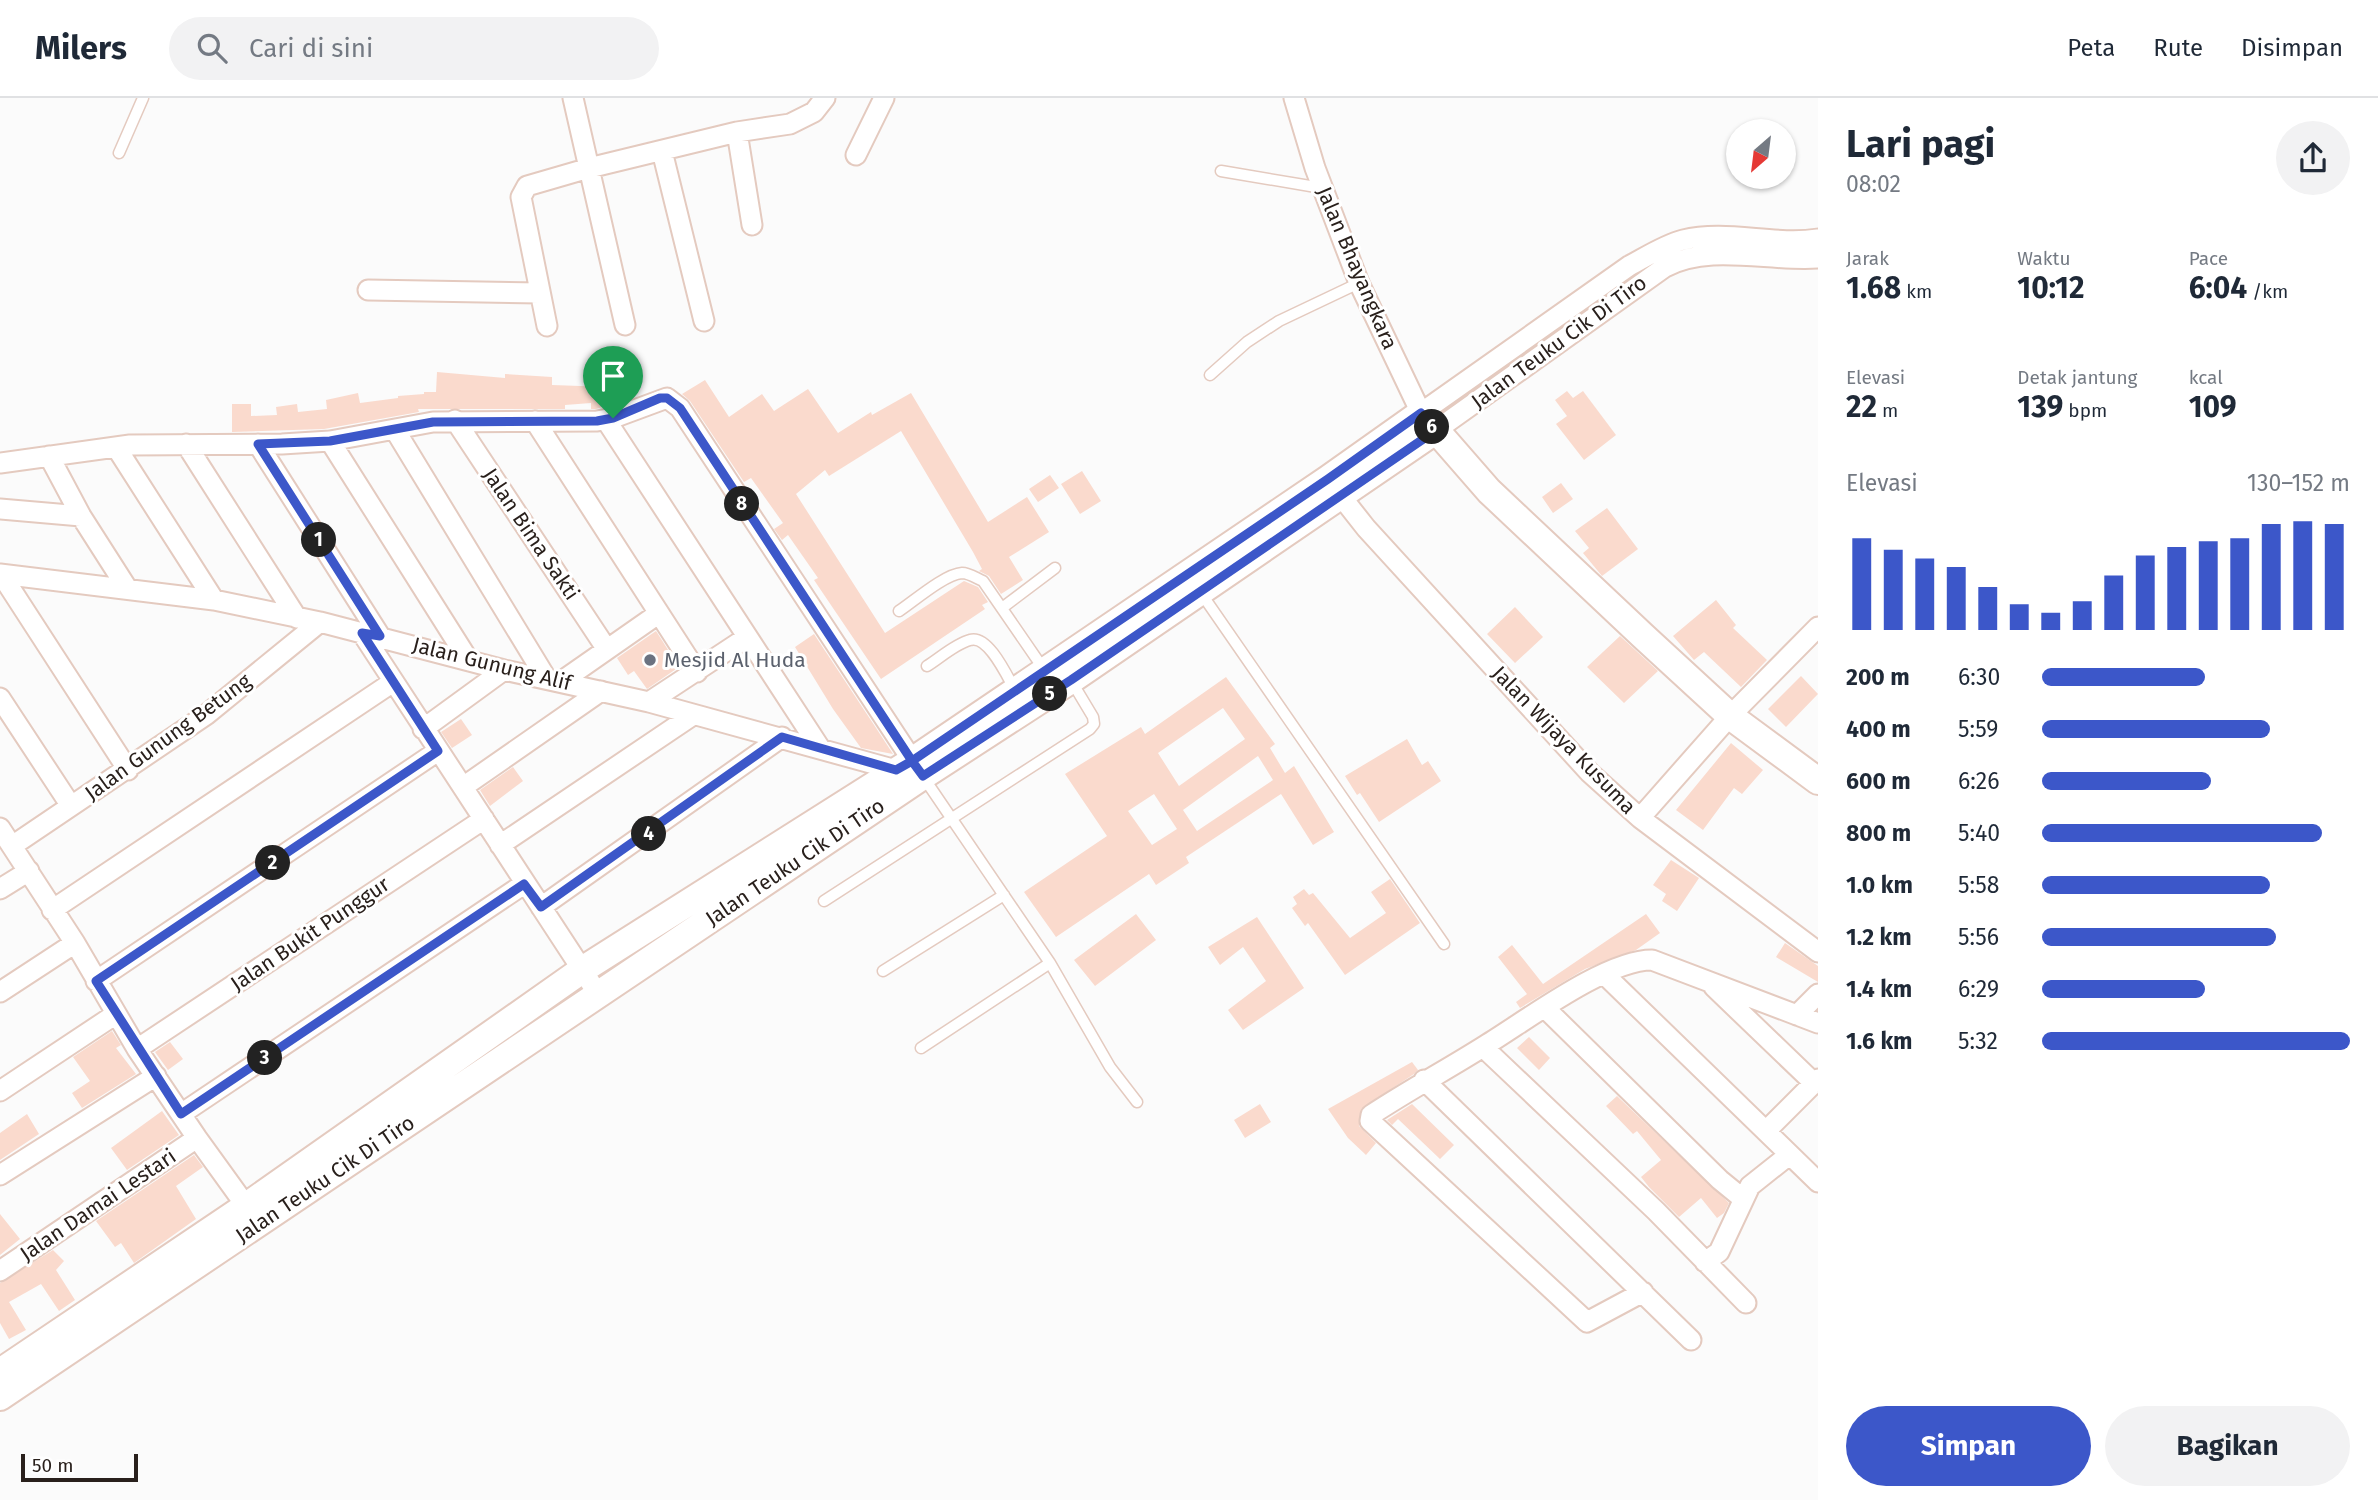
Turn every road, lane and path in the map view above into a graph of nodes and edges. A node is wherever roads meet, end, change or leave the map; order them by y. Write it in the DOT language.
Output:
graph roads {
  1 [pos="143,98"];
  2 [pos="573,98"];
  3 [pos="825,98"];
  4 [pos="884,98"];
  5 [pos="1294,98"];
  6 [pos="737,132"];
  7 [pos="662,151"];
  8 [pos="119,153"];
  9 [pos="856,155"];
  10 [pos="589,169"];
  11 [pos="1222,172"];
  12 [pos="1323,188"];
  13 [pos="752,225"];
  14 [pos="1818,239"];
  15 [pos="1699,246"];
  16 [pos="1818,258"];
  17 [pos="1359,283"];
  18 [pos="368,290"];
  19 [pos="539,293"];
  20 [pos="704,321"];
  21 [pos="625,325"];
  22 [pos="547,326"];
  23 [pos="1210,375"];
  24 [pos="455,420"];
  25 [pos="606,420"];
  26 [pos="535,421"];
  27 [pos="1428,422"];
  28 [pos="395,430"];
  29 [pos="330,441"];
  30 [pos="186,444"];
  31 [pos="258,444"];
  32 [pos="116,447"];
  33 [pos="49,456"];
  34 [pos="0,463"];
  35 [pos="1340,495"];
  36 [pos="0,509"];
  37 [pos="81,516"];
  38 [pos="1268,533"];
  39 [pos="1055,568"];
  40 [pos="1,574"];
  41 [pos="127,588"];
  42 [pos="1200,593"];
  43 [pos="214,600"];
  44 [pos="1002,608"];
  45 [pos="899,611"];
  46 [pos="658,614"];
  47 [pos="297,618"];
  48 [pos="320,622"];
  49 [pos="1818,627"];
  50 [pos="371,634"];
  51 [pos="746,638"];
  52 [pos="606,648"];
  53 [pos="469,661"];
  54 [pos="927,666"];
  55 [pos="504,670"];
  56 [pos="1046,671"];
  57 [pos="697,672"];
  58 [pos="554,680"];
  59 [pos="1071,680"];
  60 [pos="393,682"];
  61 [pos="601,691"];
  62 [pos="1016,692"];
  63 [pos="0,698"];
  64 [pos="649,702"];
  65 [pos="693,715"];
  66 [pos="1730,716"];
  67 [pos="423,729"];
  68 [pos="782,737"];
  69 [pos="820,748"];
  70 [pos="438,751"];
  71 [pos="910,769"];
  72 [pos="128,770"];
  73 [pos="1818,781"];
  74 [pos="463,787"];
  75 [pos="71,806"];
  76 [pos="952,818"];
  77 [pos="1640,818"];
  78 [pos="484,819"];
  79 [pos="0,828"];
  80 [pos="500,845"];
  81 [pos="12,846"];
  82 [pos="29,872"];
  83 [pos="524,884"];
  84 [pos="0,890"];
  85 [pos="1004,895"];
  86 [pos="824,901"];
  87 [pos="541,907"];
  88 [pos="52,910"];
  89 [pos="75,943"];
  90 [pos="1444,944"];
  91 [pos="1818,952"];
  92 [pos="1050,963"];
  93 [pos="582,971"];
  94 [pos="883,971"];
  95 [pos="1604,974"];
  96 [pos="1707,980"];
  97 [pos="96,981"];
  98 [pos="0,992"];
  99 [pos="598,994"];
  100 [pos="1818,994"];
  101 [pos="1545,1008"];
  102 [pos="116,1014"];
  103 [pos="1797,1015"];
  104 [pos="1818,1023"];
  105 [pos="1483,1047"];
  106 [pos="921,1048"];
  107 [pos="137,1049"];
  108 [pos="156,1076"];
  109 [pos="1424,1080"];
  110 [pos="1816,1081"];
  111 [pos="0,1091"];
  112 [pos="1136,1102"];
  113 [pos="181,1114"];
  114 [pos="1766,1131"];
  115 [pos="197,1138"];
  116 [pos="1789,1155"];
  117 [pos="0,1175"];
  118 [pos="1817,1178"];
  119 [pos="1742,1198"];
  120 [pos="253,1215"];
  121 [pos="1705,1262"];
  122 [pos="0,1271"];
  123 [pos="1643,1292"];
  124 [pos="1746,1303"];
  125 [pos="1691,1340"];
  126 [pos="0,1371"];
  127 [pos="0,1397"];
  1 -- 8 [label="lane"];
  2 -- 10 [label="street"];
  3 -- 6 [label="street"];
  4 -- 9 [label="street"];
  5 -- 12 [label="street, Jalan Bhayangkara"];
  6 -- 7 [label="street"];
  6 -- 13 [label="street"];
  7 -- 10 [label="street"];
  7 -- 20 [label="street"];
  10 -- 19 [label="street"];
  10 -- 21 [label="street"];
  11 -- 12 [label="lane"];
  12 -- 17 [label="street, Jalan Bhayangkara"];
  14 -- 15 [label="street, Jalan Teuku Cik Di Tiro"];
  15 -- 16 [label="street, Jalan Teuku Cik Di Tiro"];
  15 -- 27 [label="street, Jalan Teuku Cik Di Tiro"];
  17 -- 23 [label="lane"];
  17 -- 27 [label="street, Jalan Bhayangkara"];
  18 -- 19 [label="street"];
  19 -- 22 [label="street"];
  24 -- 26 [label="street"];
  24 -- 28 [label="street"];
  24 -- 52 [label="street, Jalan Bima Sakti"];
  25 -- 26 [label="street"];
  25 -- 51 [label="street"];
  25 -- 71 [label="street"];
  26 -- 46 [label="street"];
  27 -- 35 [label="street, Jalan Teuku Cik Di Tiro"];
  27 -- 38 [label="street, Jalan Teuku Cik Di Tiro"];
  27 -- 66 [label="street"];
  28 -- 29 [label="street"];
  28 -- 58 [label="street"];
  29 -- 31 [label="street"];
  29 -- 53 [label="street"];
  30 -- 31 [label="street"];
  30 -- 32 [label="street"];
  30 -- 47 [label="street"];
  31 -- 50 [label="street"];
  32 -- 33 [label="street"];
  32 -- 43 [label="street"];
  33 -- 34 [label="street"];
  33 -- 37 [label="street"];
  35 -- 38 [label="street, Jalan Teuku Cik Di Tiro"];
  35 -- 77 [label="street, Jalan Wijaya Kusuma"];
  36 -- 37 [label="street"];
  37 -- 41 [label="street"];
  38 -- 42 [label="street, Jalan Teuku Cik Di Tiro"];
  38 -- 56 [label="street, Jalan Teuku Cik Di Tiro"];
  39 -- 44 [label="lane"];
  40 -- 41 [label="street, Jalan Gunung Alif"];
  40 -- 72 [label="street"];
  41 -- 43 [label="street, Jalan Gunung Alif"];
  42 -- 59 [label="street, Jalan Teuku Cik Di Tiro"];
  42 -- 90 [label="lane"];
  43 -- 47 [label="street, Jalan Gunung Alif"];
  44 -- 45 [label="lane"];
  44 -- 56 [label="lane"];
  46 -- 52 [label="street"];
  46 -- 57 [label="street"];
  47 -- 48 [label="street, Jalan Gunung Alif"];
  48 -- 50 [label="street, Jalan Gunung Alif"];
  48 -- 72 [label="street, Jalan Gunung Betung"];
  49 -- 66 [label="street"];
  50 -- 53 [label="street, Jalan Gunung Alif"];
  50 -- 60 [label="street"];
  51 -- 57 [label="street"];
  51 -- 69 [label="street"];
  52 -- 58 [label="street"];
  53 -- 55 [label="street, Jalan Gunung Alif"];
  54 -- 62 [label="lane"];
  55 -- 58 [label="street, Jalan Gunung Alif"];
  55 -- 67 [label="street"];
  56 -- 62 [label="street, Jalan Teuku Cik Di Tiro"];
  57 -- 64 [label="street"];
  58 -- 61 [label="street, Jalan Gunung Alif"];
  59 -- 71 [label="street, Jalan Teuku Cik Di Tiro"];
  59 -- 76 [label="lane"];
  60 -- 67 [label="street"];
  60 -- 88 [label="street"];
  61 -- 64 [label="street, Jalan Gunung Alif"];
  61 -- 74 [label="street"];
  62 -- 71 [label="street, Jalan Teuku Cik Di Tiro"];
  63 -- 75 [label="street"];
  64 -- 65 [label="street, Jalan Gunung Alif"];
  65 -- 68 [label="street, Jalan Gunung Alif"];
  65 -- 80 [label="street"];
  66 -- 73 [label="street"];
  66 -- 77 [label="street"];
  67 -- 70 [label="street"];
  68 -- 69 [label="street, Jalan Gunung Alif"];
  68 -- 87 [label="street"];
  69 -- 71 [label="street, Jalan Gunung Alif"];
  70 -- 74 [label="street"];
  70 -- 97 [label="street"];
  71 -- 76 [label="lane"];
  71 -- 93 [label="street, Jalan Teuku Cik Di Tiro"];
  71 -- 99 [label="street, Jalan Teuku Cik Di Tiro"];
  72 -- 75 [label="street, Jalan Gunung Betung"];
  74 -- 78 [label="street"];
  75 -- 81 [label="street, Jalan Gunung Betung"];
  76 -- 85 [label="lane"];
  76 -- 86 [label="lane"];
  77 -- 91 [label="street, Jalan Wijaya Kusuma"];
  78 -- 80 [label="street"];
  78 -- 107 [label="street, Jalan Bukit Punggur"];
  79 -- 81 [label="street"];
  80 -- 83 [label="street"];
  81 -- 82 [label="street"];
  82 -- 84 [label="street"];
  82 -- 88 [label="street"];
  83 -- 87 [label="street"];
  83 -- 113 [label="street"];
  85 -- 92 [label="lane"];
  85 -- 94 [label="lane"];
  87 -- 93 [label="street"];
  88 -- 89 [label="street"];
  89 -- 97 [label="street"];
  89 -- 98 [label="street"];
  92 -- 106 [label="lane"];
  92 -- 112 [label="lane"];
  93 -- 99 [label="street"];
  93 -- 120 [label="street, Jalan Teuku Cik Di Tiro"];
  95 -- 96 [label="street"];
  95 -- 101 [label="street"];
  95 -- 114 [label="street"];
  96 -- 103 [label="street"];
  96 -- 110 [label="street"];
  97 -- 102 [label="street"];
  99 -- 120 [label="street, Jalan Teuku Cik Di Tiro"];
  100 -- 103 [label="street"];
  101 -- 105 [label="street"];
  101 -- 119 [label="street"];
  102 -- 107 [label="street"];
  102 -- 111 [label="street"];
  103 -- 104 [label="street"];
  105 -- 109 [label="street"];
  105 -- 121 [label="street"];
  107 -- 108 [label="street"];
  108 -- 113 [label="street"];
  108 -- 117 [label="street"];
  109 -- 123 [label="street"];
  109 -- 123 [label="street"];
  110 -- 114 [label="street"];
  113 -- 115 [label="street"];
  114 -- 116 [label="street"];
  115 -- 120 [label="street"];
  115 -- 122 [label="street, Jalan Damai Lestari"];
  116 -- 118 [label="street"];
  116 -- 119 [label="street"];
  119 -- 121 [label="street"];
  120 -- 126 [label="street, Jalan Teuku Cik Di Tiro"];
  120 -- 127 [label="street, Jalan Teuku Cik Di Tiro"];
  121 -- 124 [label="street"];
  123 -- 125 [label="street"];
}
